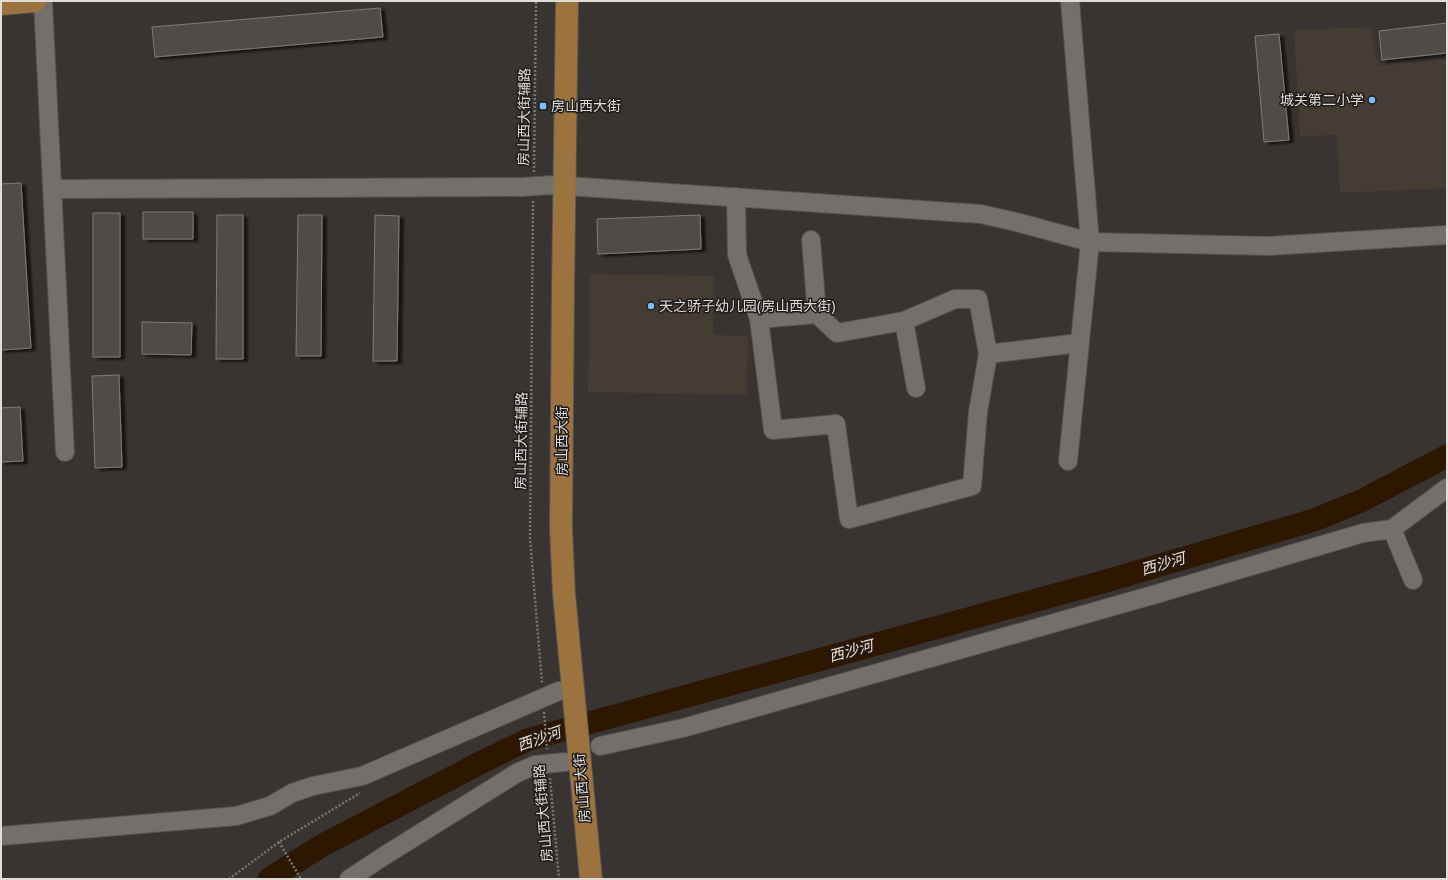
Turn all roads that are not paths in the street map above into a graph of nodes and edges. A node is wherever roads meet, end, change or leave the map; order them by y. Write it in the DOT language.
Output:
graph roads {
  1 [pos="35,1"];
  2 [pos="43,1"];
  3 [pos="555,1"];
  4 [pos="567,1"];
  5 [pos="1070,1"];
  6 [pos="1,4"];
  7 [pos="550,185"];
  8 [pos="52,190"];
  9 [pos="736,197"];
  10 [pos="1447,235"];
  11 [pos="811,240"];
  12 [pos="1090,242"];
  13 [pos="817,314"];
  14 [pos="759,319"];
  15 [pos="904,321"];
  16 [pos="1079,343"];
  17 [pos="988,354"];
  18 [pos="916,388"];
  19 [pos="66,452"];
  20 [pos="1068,461"];
  21 [pos="1447,488"];
  22 [pos="1392,529"];
  23 [pos="1412,580"];
  24 [pos="556,703"];
  25 [pos="600,746"];
  26 [pos="561,755"];
  27 [pos="1,836"];
  28 [pos="349,879"];
  29 [pos="576,879"];
  30 [pos="591,879"];
  1 -- 6 [label="main road"];
  2 -- 8 [label="street"];
  3 -- 7 [label="main road, 房山西大街"];
  4 -- 7 [label="main road, 房山西大街"];
  5 -- 12 [label="street"];
  7 -- 8 [label="street"];
  7 -- 9 [label="street"];
  7 -- 24 [label="main road, 房山西大街"];
  8 -- 19 [label="street"];
  9 -- 12 [label="street"];
  9 -- 14 [label="street"];
  10 -- 12 [label="street"];
  11 -- 13 [label="street"];
  12 -- 16 [label="street"];
  13 -- 14 [label="street"];
  13 -- 15 [label="street"];
  14 -- 17 [label="street"];
  15 -- 17 [label="street"];
  15 -- 18 [label="street"];
  16 -- 17 [label="street"];
  16 -- 20 [label="street"];
  21 -- 22 [label="street"];
  22 -- 23 [label="street"];
  22 -- 25 [label="street"];
  24 -- 26 [label="main road, 房山西大街"];
  24 -- 27 [label="street"];
  26 -- 28 [label="street"];
  26 -- 29 [label="main road, 房山西大街"];
  26 -- 30 [label="main road, 房山西大街"];
}
